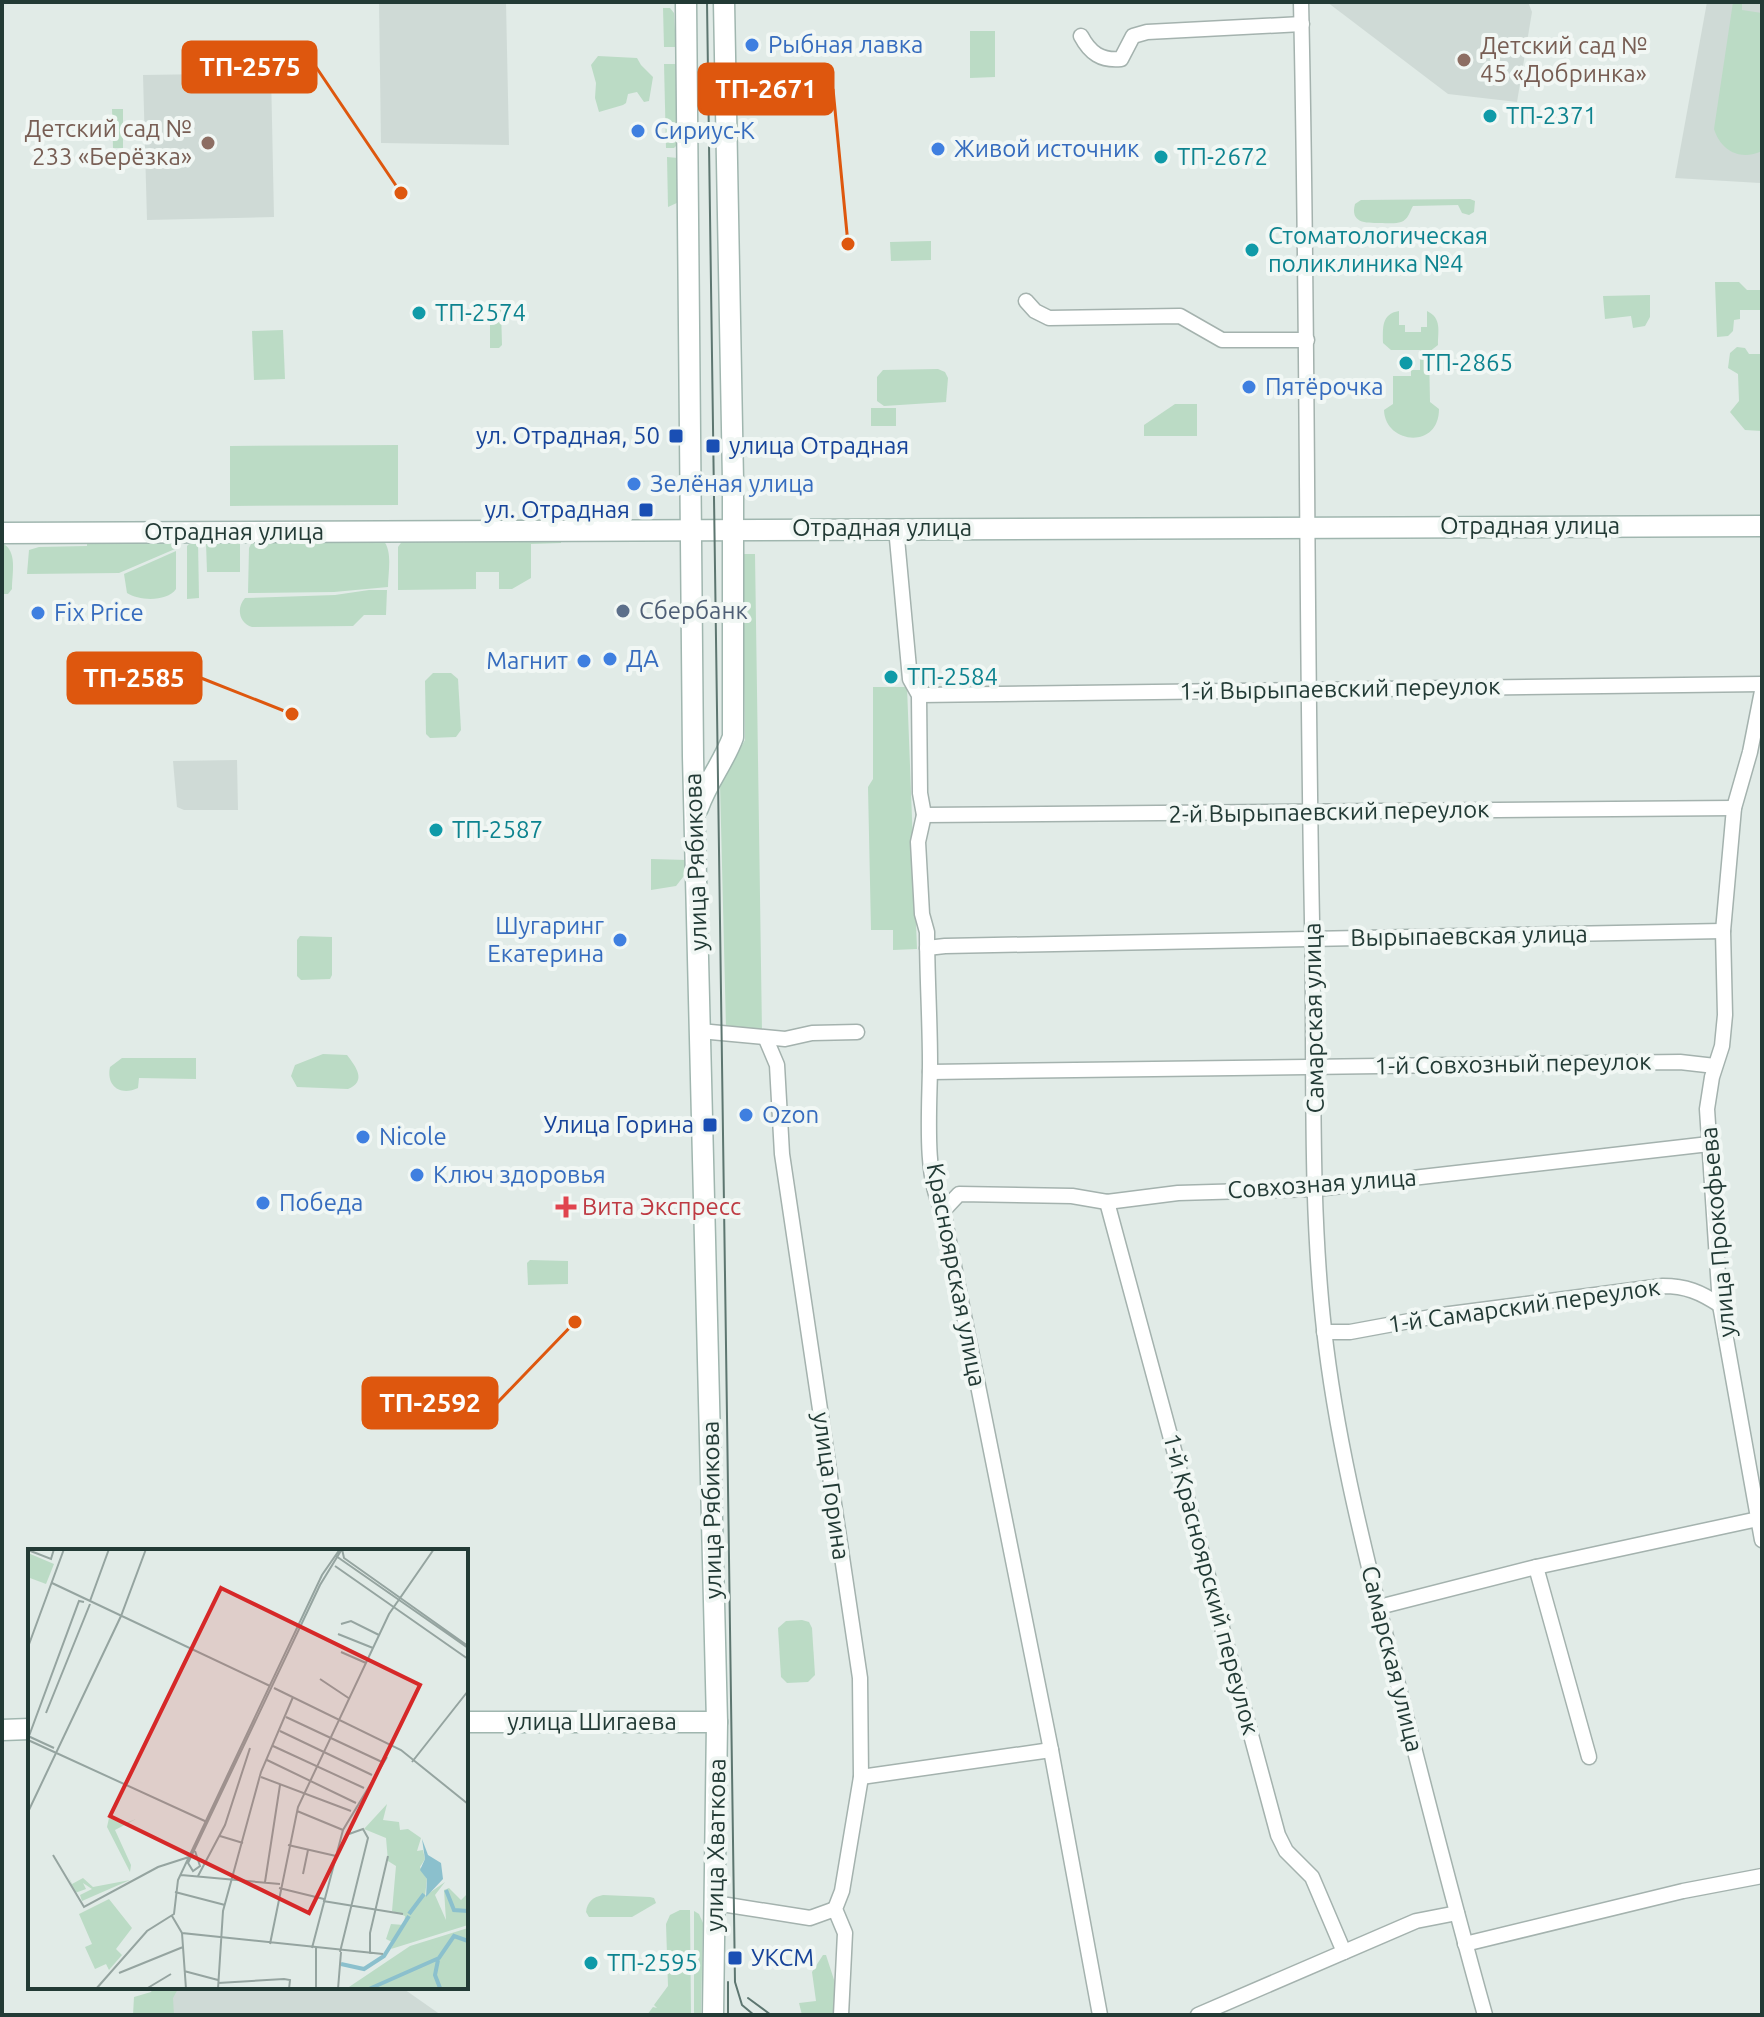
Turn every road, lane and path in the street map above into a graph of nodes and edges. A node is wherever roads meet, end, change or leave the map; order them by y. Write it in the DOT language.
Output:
graph roads {
  1 [pos="686,2"];
  2 [pos="724,2"];
  3 [pos="1301,2"];
  4 [pos="1302,24"];
  5 [pos="1081,36"];
  6 [pos="1026,301"];
  7 [pos="1307,340"];
  8 [pos="1308,526"];
  9 [pos="1762,526"];
  10 [pos="896,528"];
  11 [pos="692,529"];
  12 [pos="733,529"];
  13 [pos="2,533"];
  14 [pos="1762,684"];
  15 [pos="1308,689"];
  16 [pos="1762,691"];
  17 [pos="919,695"];
  18 [pos="1734,808"];
  19 [pos="1310,812"];
  20 [pos="924,815"];
  21 [pos="696,816"];
  22 [pos="1723,931"];
  23 [pos="1313,939"];
  24 [pos="927,948"];
  25 [pos="700,1031"];
  26 [pos="857,1032"];
  27 [pos="766,1039"];
  28 [pos="1315,1065"];
  29 [pos="1715,1066"];
  30 [pos="930,1072"];
  31 [pos="1709,1144"];
  32 [pos="933,1177"];
  33 [pos="1316,1189"];
  34 [pos="959,1194"];
  35 [pos="1107,1202"];
  36 [pos="943,1211"];
  37 [pos="1720,1305"];
  38 [pos="1324,1332"];
  39 [pos="1758,1519"];
  40 [pos="1762,1540"];
  41 [pos="1536,1567"];
  42 [pos="1379,1607"];
  43 [pos="468,1722"];
  44 [pos="717,1722"];
  45 [pos="28,1729"];
  46 [pos="2,1730"];
  47 [pos="1051,1750"];
  48 [pos="1589,1757"];
  49 [pos="861,1777"];
  50 [pos="1762,1876"];
  51 [pos="715,1903"];
  52 [pos="835,1909"];
  53 [pos="1457,1913"];
  54 [pos="1465,1944"];
  55 [pos="1344,1952"];
  56 [pos="713,2015"];
  57 [pos="841,2015"];
  58 [pos="1100,2015"];
  59 [pos="1198,2015"];
  60 [pos="1485,2015"];
  1 -- 11 [label="main road, улица Рябикова"];
  2 -- 12 [label="main road"];
  3 -- 4 [label="street, Самарская улица"];
  4 -- 5 [label="street"];
  4 -- 7 [label="street, Самарская улица"];
  6 -- 7 [label="street"];
  7 -- 8 [label="street, Самарская улица"];
  8 -- 9 [label="main road, Отрадная улица"];
  8 -- 10 [label="main road, Отрадная улица"];
  8 -- 15 [label="street, Самарская улица"];
  10 -- 12 [label="main road, Отрадная улица"];
  10 -- 17 [label="street, Красноярская улица"];
  11 -- 12 [label="main road, Отрадная улица"];
  11 -- 13 [label="main road, Отрадная улица"];
  11 -- 21 [label="main road, улица Рябикова"];
  12 -- 21 [label="main road"];
  14 -- 15 [label="street, 1-й Вырыпаевский переулок"];
  15 -- 17 [label="street, 1-й Вырыпаевский переулок"];
  15 -- 19 [label="street, Самарская улица"];
  16 -- 18 [label="street"];
  17 -- 20 [label="street, Красноярская улица"];
  18 -- 19 [label="street, 2-й Вырыпаевский переулок"];
  18 -- 22 [label="street"];
  19 -- 20 [label="street, 2-й Вырыпаевский переулок"];
  19 -- 23 [label="street, Самарская улица"];
  20 -- 24 [label="street, Красноярская улица"];
  21 -- 25 [label="main road, улица Рябикова"];
  22 -- 23 [label="street, Вырыпаевская улица"];
  22 -- 29 [label="street"];
  23 -- 24 [label="street, Вырыпаевская улица"];
  23 -- 28 [label="street, Самарская улица"];
  24 -- 30 [label="street, Красноярская улица"];
  25 -- 27 [label="street"];
  25 -- 44 [label="main road, улица Рябикова"];
  26 -- 27 [label="street"];
  27 -- 49 [label="street, улица Горина"];
  28 -- 29 [label="street, 1-й Совхозный переулок"];
  28 -- 30 [label="street, 1-й Совхозный переулок"];
  28 -- 33 [label="street, Самарская улица"];
  29 -- 31 [label="street, улица Прокофьева"];
  30 -- 32 [label="street, Красноярская улица"];
  31 -- 33 [label="street, Совхозная улица"];
  31 -- 37 [label="street, улица Прокофьева"];
  32 -- 34 [label="street"];
  32 -- 36 [label="street, Красноярская улица"];
  33 -- 35 [label="street, Совхозная улица"];
  33 -- 38 [label="street, Самарская улица"];
  34 -- 35 [label="street, Совхозная улица"];
  34 -- 36 [label="street"];
  35 -- 55 [label="street, 1-й Красноярский переулок"];
  36 -- 47 [label="street, Красноярская улица"];
  37 -- 38 [label="street, 1-й Самарский переулок"];
  37 -- 39 [label="street, улица Прокофьева"];
  38 -- 42 [label="street, Самарская улица"];
  39 -- 40 [label="street, улица Прокофьева"];
  39 -- 41 [label="street"];
  41 -- 42 [label="street"];
  41 -- 48 [label="street"];
  42 -- 53 [label="street, Самарская улица"];
  43 -- 44 [label="main road, улица Шигаева"];
  44 -- 51 [label="main road, улица Хваткова"];
  45 -- 46 [label="main road"];
  47 -- 49 [label="street"];
  47 -- 58 [label="street, Красноярская улица"];
  49 -- 52 [label="street, улица Горина"];
  50 -- 54 [label="street"];
  51 -- 52 [label="street"];
  51 -- 56 [label="main road, улица Хваткова"];
  52 -- 57 [label="street"];
  53 -- 54 [label="street, Самарская улица"];
  53 -- 55 [label="street"];
  54 -- 60 [label="street, Самарская улица"];
  55 -- 59 [label="street"];
}
